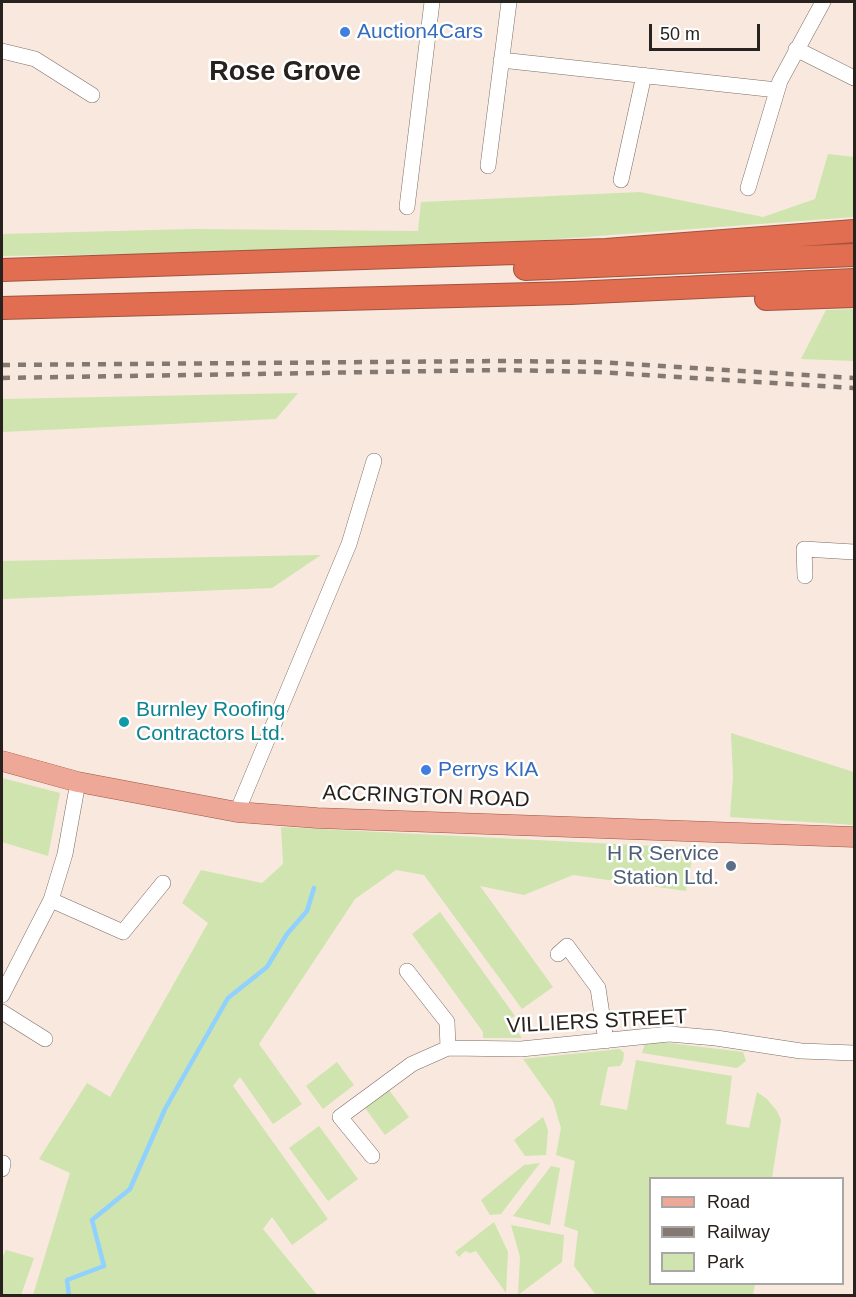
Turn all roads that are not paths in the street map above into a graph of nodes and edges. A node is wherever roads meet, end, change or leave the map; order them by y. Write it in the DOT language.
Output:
graph roads {
  1 [pos="432,2"];
  2 [pos="508,2"];
  3 [pos="823,2"];
  4 [pos="796,49"];
  5 [pos="2,51"];
  6 [pos="501,60"];
  7 [pos="644,75"];
  8 [pos="855,78"];
  9 [pos="777,90"];
  10 [pos="92,95"];
  11 [pos="488,166"];
  12 [pos="621,180"];
  13 [pos="748,188"];
  14 [pos="407,207"];
  15 [pos="855,231"];
  16 [pos="855,255"];
  17 [pos="2,270"];
  18 [pos="855,280"];
  19 [pos="2,283"];
  20 [pos="855,296"];
  21 [pos="282,301"];
  22 [pos="2,308"];
  23 [pos="374,461"];
  24 [pos="855,552"];
  25 [pos="805,576"];
  26 [pos="2,761"];
  27 [pos="78,782"];
  28 [pos="237,812"];
  29 [pos="855,837"];
  30 [pos="163,883"];
  31 [pos="51,900"];
  32 [pos="558,954"];
  33 [pos="408,971"];
  34 [pos="2,995"];
  35 [pos="2,1012"];
  36 [pos="45,1039"];
  37 [pos="606,1041"];
  38 [pos="448,1048"];
  39 [pos="855,1053"];
  40 [pos="372,1156"];
  1 -- 14 [label="street"];
  2 -- 6 [label="street"];
  3 -- 4 [label="street"];
  4 -- 8 [label="street"];
  4 -- 9 [label="street"];
  5 -- 10 [label="street"];
  6 -- 7 [label="street"];
  6 -- 11 [label="street"];
  7 -- 9 [label="street"];
  7 -- 12 [label="street"];
  9 -- 13 [label="street"];
  15 -- 17 [label="highway"];
  16 -- 19 [label="highway"];
  18 -- 21 [label="highway"];
  20 -- 21 [label="highway"];
  21 -- 22 [label="highway"];
  23 -- 28 [label="street"];
  24 -- 25 [label="street"];
  26 -- 27 [label="main road, ACCRINGTON ROAD"];
  27 -- 28 [label="main road, ACCRINGTON ROAD"];
  27 -- 31 [label="street"];
  28 -- 29 [label="main road, ACCRINGTON ROAD"];
  30 -- 31 [label="street"];
  31 -- 34 [label="street"];
  32 -- 37 [label="street"];
  33 -- 38 [label="street"];
  35 -- 36 [label="street"];
  37 -- 38 [label="street, VILLIERS STREET"];
  37 -- 39 [label="street, VILLIERS STREET"];
  38 -- 40 [label="street, VILLIERS STREET"];
}
